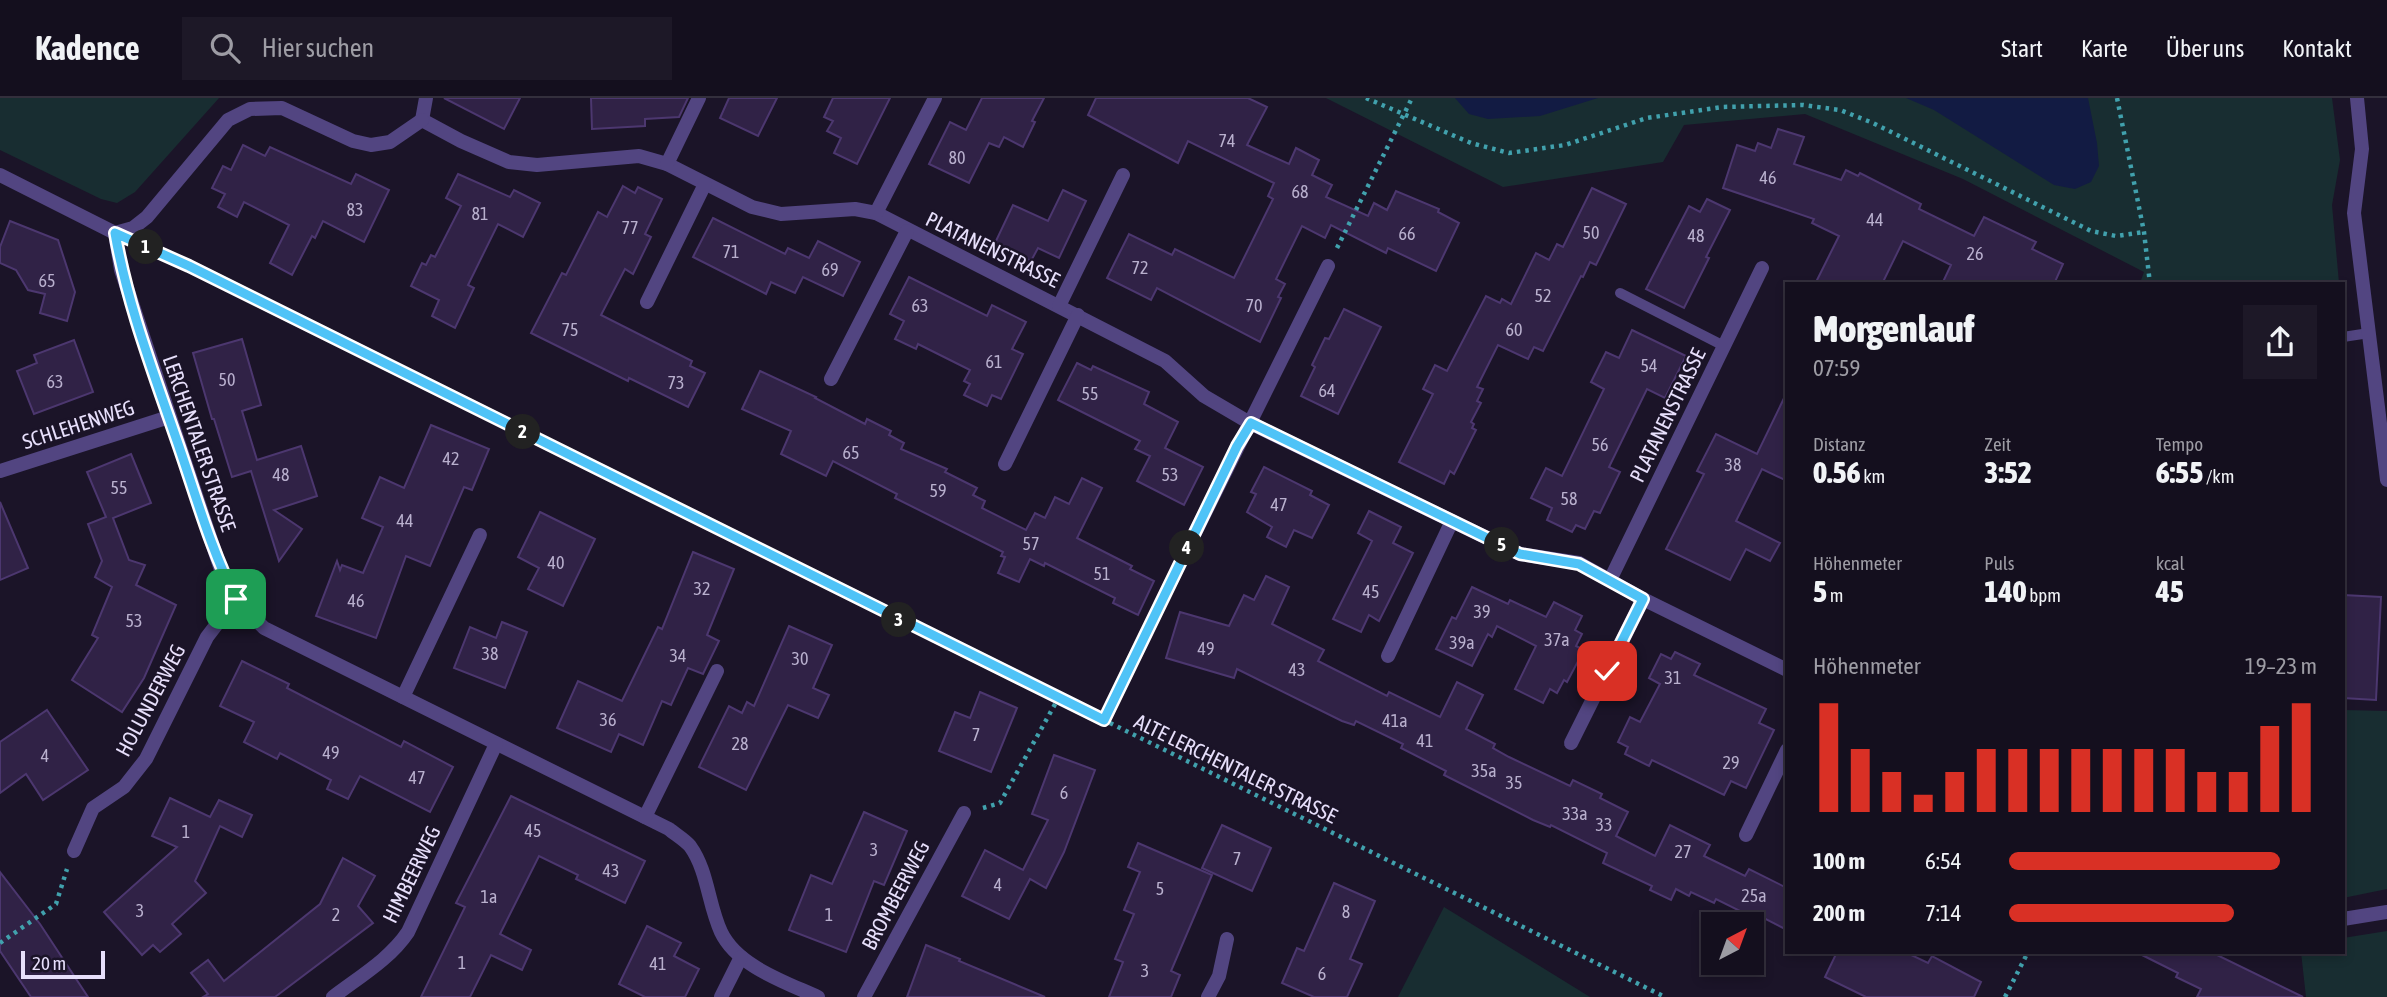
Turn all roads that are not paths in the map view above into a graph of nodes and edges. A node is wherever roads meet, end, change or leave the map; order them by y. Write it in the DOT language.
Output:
graph roads {
  1 [pos="426,98"];
  2 [pos="699,98"];
  3 [pos="935,98"];
  4 [pos="2357,98"];
  5 [pos="422,120"];
  6 [pos="667,164"];
  7 [pos="0,175"];
  8 [pos="1123,175"];
  9 [pos="705,184"];
  10 [pos="876,213"];
  11 [pos="908,231"];
  12 [pos="115,233"];
  13 [pos="1328,266"];
  14 [pos="1762,268"];
  15 [pos="1620,293"];
  16 [pos="647,302"];
  17 [pos="1059,306"];
  18 [pos="1078,315"];
  19 [pos="2369,333"];
  20 [pos="2345,337"];
  21 [pos="1724,346"];
  22 [pos="831,379"];
  23 [pos="169,417"];
  24 [pos="1251,423"];
  25 [pos="1005,464"];
  26 [pos="0,471"];
  27 [pos="2387,480"];
  28 [pos="1452,521"];
  29 [pos="480,535"];
  30 [pos="1183,557"];
  31 [pos="1610,580"];
  32 [pos="236,599"];
  33 [pos="1643,599"];
  34 [pos="1388,656"];
  35 [pos="1785,669"];
  36 [pos="717,671"];
  37 [pos="403,697"];
  38 [pos="1571,743"];
  39 [pos="496,744"];
  40 [pos="1785,754"];
  41 [pos="964,813"];
  42 [pos="645,817"];
  43 [pos="1746,835"];
  44 [pos="74,851"];
  45 [pos="2387,912"];
  46 [pos="2345,919"];
  47 [pos="1227,939"];
  48 [pos="741,957"];
  49 [pos="333,997"];
  50 [pos="721,997"];
  51 [pos="818,997"];
  52 [pos="864,997"];
  53 [pos="1208,997"];
  1 -- 5 [label="street"];
  2 -- 6 [label="street"];
  3 -- 10 [label="street"];
  4 -- 19 [label="street"];
  5 -- 6 [label="street, PLATANENSTRASSE"];
  5 -- 12 [label="street"];
  6 -- 9 [label="street, PLATANENSTRASSE"];
  7 -- 12 [label="street"];
  8 -- 17 [label="street, PLATANENSTRASSE"];
  9 -- 10 [label="street, PLATANENSTRASSE"];
  9 -- 16 [label="street"];
  10 -- 11 [label="street, PLATANENSTRASSE"];
  11 -- 17 [label="street, PLATANENSTRASSE"];
  11 -- 22 [label="street, PLATANENSTRASSE"];
  12 -- 23 [label="street, LERCHENTALER STRASSE"];
  13 -- 24 [label="street"];
  14 -- 21 [label="street, PLATANENSTRASSE"];
  15 -- 21 [label="lane"];
  17 -- 18 [label="street, PLATANENSTRASSE"];
  18 -- 24 [label="street, PLATANENSTRASSE"];
  18 -- 25 [label="street"];
  19 -- 20 [label="lane"];
  19 -- 27 [label="street"];
  21 -- 31 [label="street, PLATANENSTRASSE"];
  23 -- 26 [label="street, SCHLEHENWEG"];
  23 -- 32 [label="street, LERCHENTALER STRASSE"];
  24 -- 28 [label="street, PLATANENSTRASSE"];
  24 -- 30 [label="street"];
  28 -- 31 [label="street, PLATANENSTRASSE"];
  28 -- 34 [label="street"];
  29 -- 37 [label="street"];
  31 -- 33 [label="street, PLATANENSTRASSE"];
  32 -- 37 [label="street, LERCHENTALER STRASSE"];
  32 -- 44 [label="street, HOLUNDERWEG"];
  33 -- 35 [label="street, PLATANENSTRASSE"];
  33 -- 38 [label="street"];
  36 -- 42 [label="street"];
  37 -- 39 [label="street, LERCHENTALER STRASSE"];
  39 -- 42 [label="street, LERCHENTALER STRASSE"];
  39 -- 49 [label="street, HIMBEERWEG"];
  40 -- 43 [label="street"];
  41 -- 52 [label="street, BROMBEERWEG"];
  42 -- 48 [label="street, LERCHENTALER STRASSE"];
  45 -- 46 [label="street"];
  47 -- 53 [label="street"];
  48 -- 50 [label="street"];
  48 -- 51 [label="street, LERCHENTALER STRASSE"];
}
